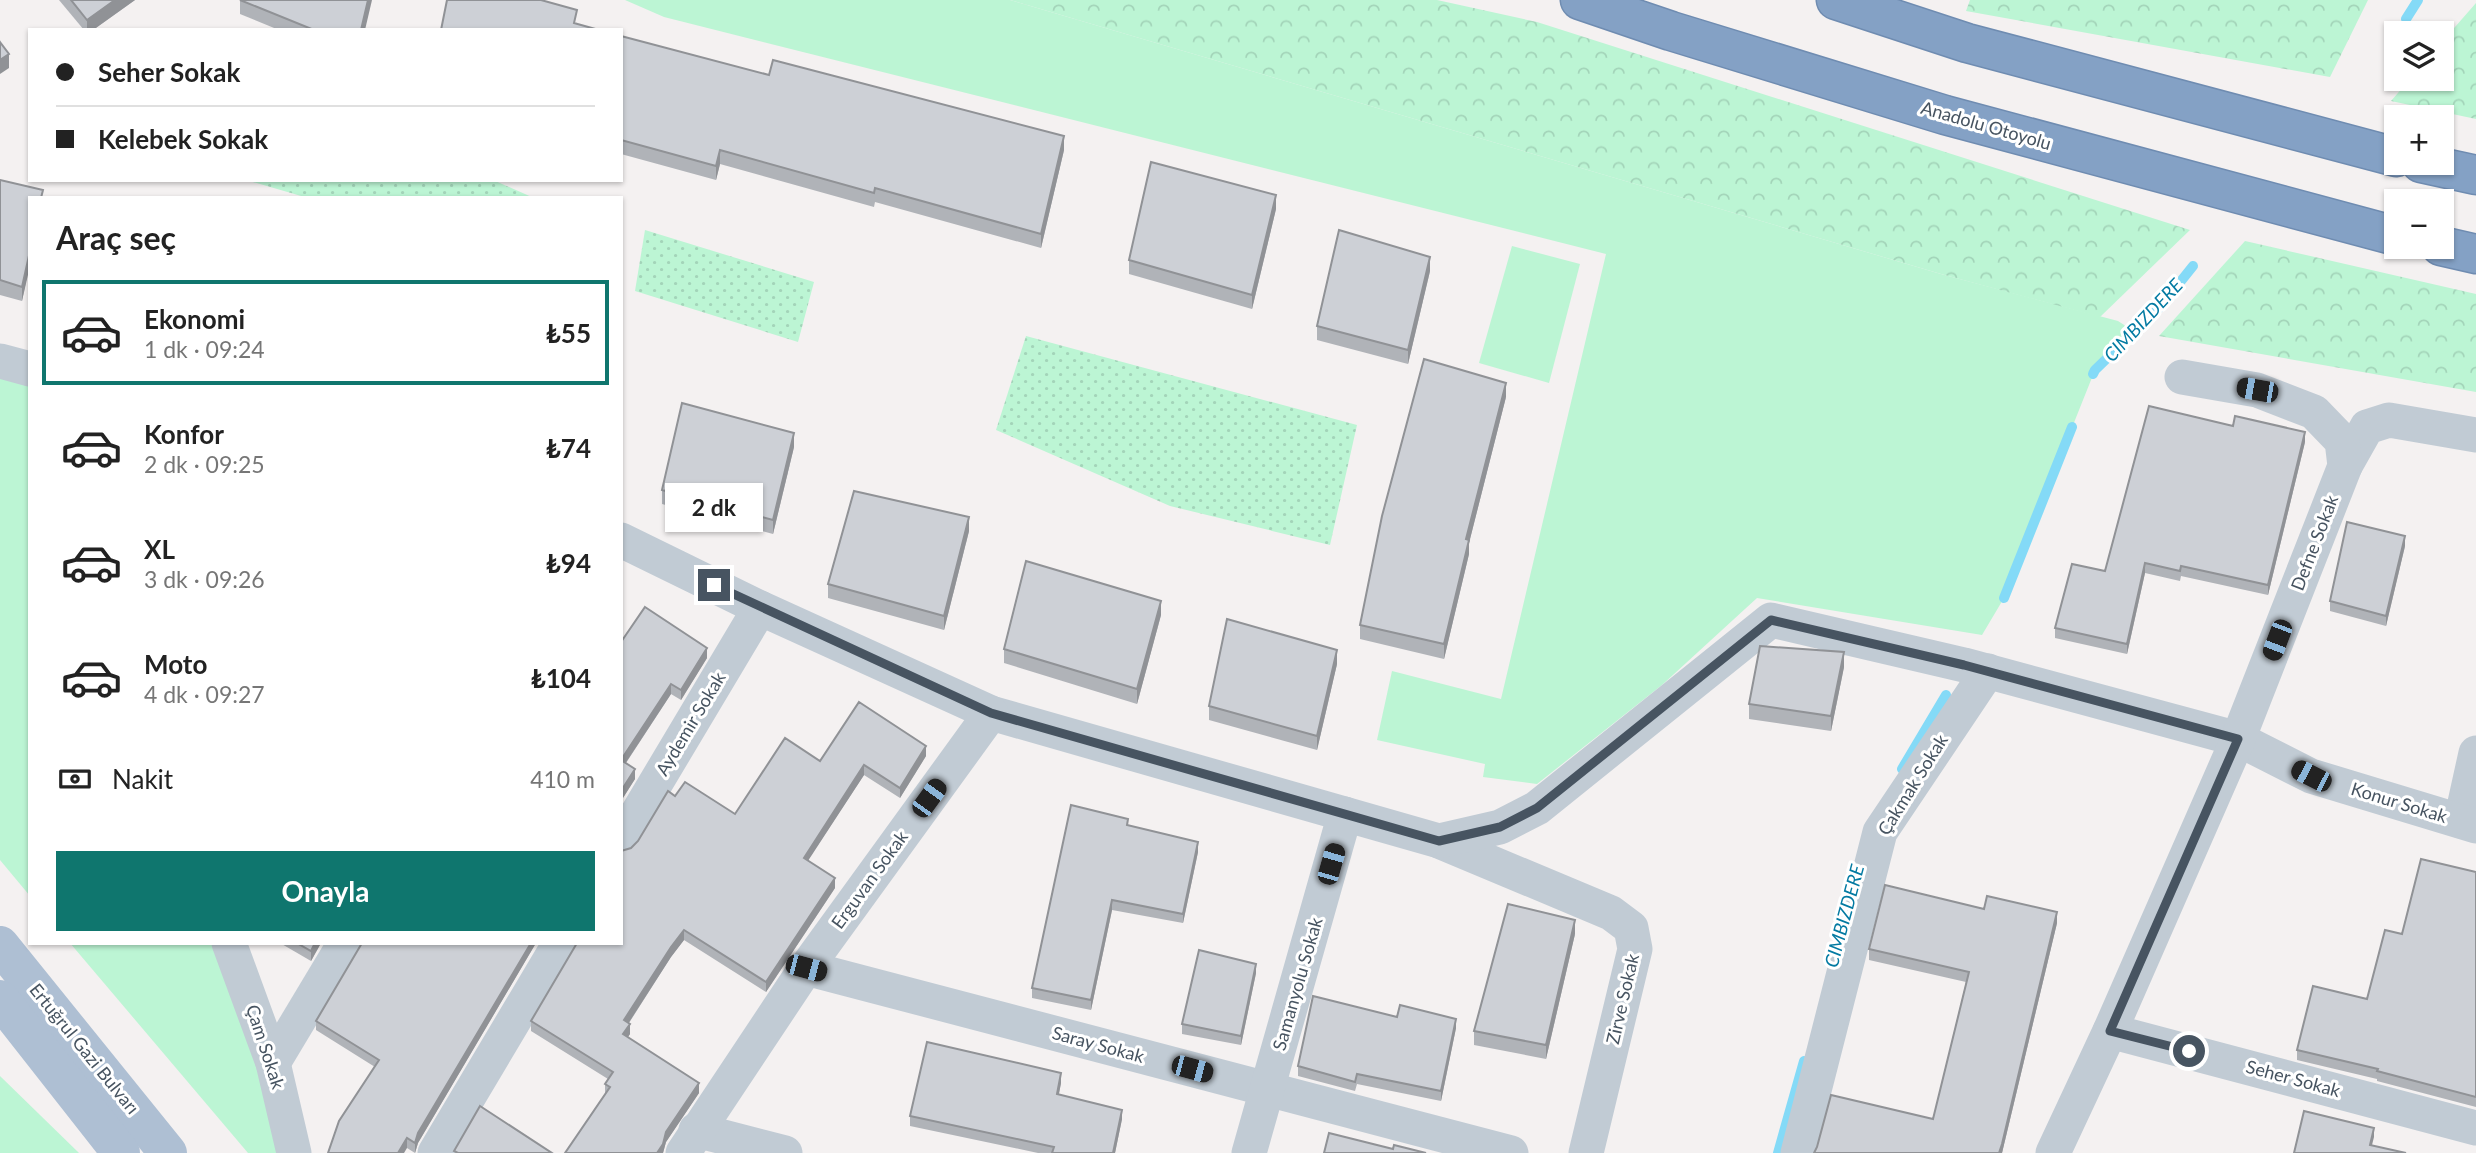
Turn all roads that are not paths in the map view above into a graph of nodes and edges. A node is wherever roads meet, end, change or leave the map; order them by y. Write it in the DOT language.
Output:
graph roads {
  1 [pos="1580,0"];
  2 [pos="1836,0"];
  3 [pos="2384,153"];
  4 [pos="2454,170"];
  5 [pos="2476,175"];
  6 [pos="2384,233"];
  7 [pos="2454,249"];
  8 [pos="2476,254"];
  9 [pos="0,361"];
  10 [pos="28,368"];
  11 [pos="2182,377"];
  12 [pos="2476,435"];
  13 [pos="2345,466"];
  14 [pos="623,541"];
  15 [pos="760,608"];
  16 [pos="1976,668"];
  17 [pos="991,713"];
  18 [pos="2238,739"];
  19 [pos="2476,752"];
  20 [pos="1345,814"];
  21 [pos="2469,824"];
  22 [pos="623,838"];
  23 [pos="1439,841"];
  24 [pos="0,945"];
  25 [pos="230,945"];
  26 [pos="344,945"];
  27 [pos="559,945"];
  28 [pos="806,968"];
  29 [pos="0,999"];
  30 [pos="2110,1031"];
  31 [pos="273,1063"];
  32 [pos="1269,1090"];
  33 [pos="2476,1128"];
  34 [pos="690,1142"];
  35 [pos="121,1153"];
  36 [pos="168,1153"];
  37 [pos="294,1153"];
  38 [pos="435,1153"];
  39 [pos="785,1153"];
  40 [pos="1249,1153"];
  41 [pos="1511,1153"];
  42 [pos="1587,1153"];
  43 [pos="1798,1153"];
  44 [pos="2053,1153"];
  1 -- 6 [label="highway, Anadolu Otoyolu"];
  2 -- 3 [label="highway"];
  4 -- 5 [label="highway"];
  7 -- 8 [label="highway"];
  9 -- 10 [label="street"];
  11 -- 13 [label="street"];
  12 -- 13 [label="street, Defne Sokak"];
  13 -- 18 [label="street, Defne Sokak"];
  14 -- 15 [label="street, Zirve Sokak"];
  15 -- 17 [label="street, Zirve Sokak"];
  15 -- 22 [label="street, Aydemir Sokak"];
  16 -- 18 [label="street, Konur Sokak"];
  16 -- 23 [label="street, Konur Sokak"];
  16 -- 43 [label="street, Çakmak Sokak"];
  17 -- 20 [label="street, Zirve Sokak"];
  17 -- 28 [label="street, Erguvan Sokak"];
  18 -- 21 [label="street, Konur Sokak"];
  18 -- 30 [label="street, Defne Sokak"];
  19 -- 21 [label="street"];
  20 -- 23 [label="street, Zirve Sokak"];
  20 -- 32 [label="street, Samanyolu Sokak"];
  23 -- 42 [label="street, Zirve Sokak"];
  24 -- 36 [label="main road, Ertuğrul Gazi Bulvarı"];
  25 -- 31 [label="street, Çam Sokak"];
  26 -- 31 [label="street"];
  27 -- 38 [label="street"];
  28 -- 32 [label="street, Saray Sokak"];
  28 -- 34 [label="street, Erguvan Sokak"];
  29 -- 35 [label="main road, Ertuğrul Gazi Bulvarı"];
  30 -- 33 [label="street, Seher Sokak"];
  30 -- 44 [label="street, Defne Sokak"];
  31 -- 37 [label="street, Çam Sokak"];
  32 -- 40 [label="street, Samanyolu Sokak"];
  32 -- 41 [label="street, Saray Sokak"];
  34 -- 39 [label="street"];
}
